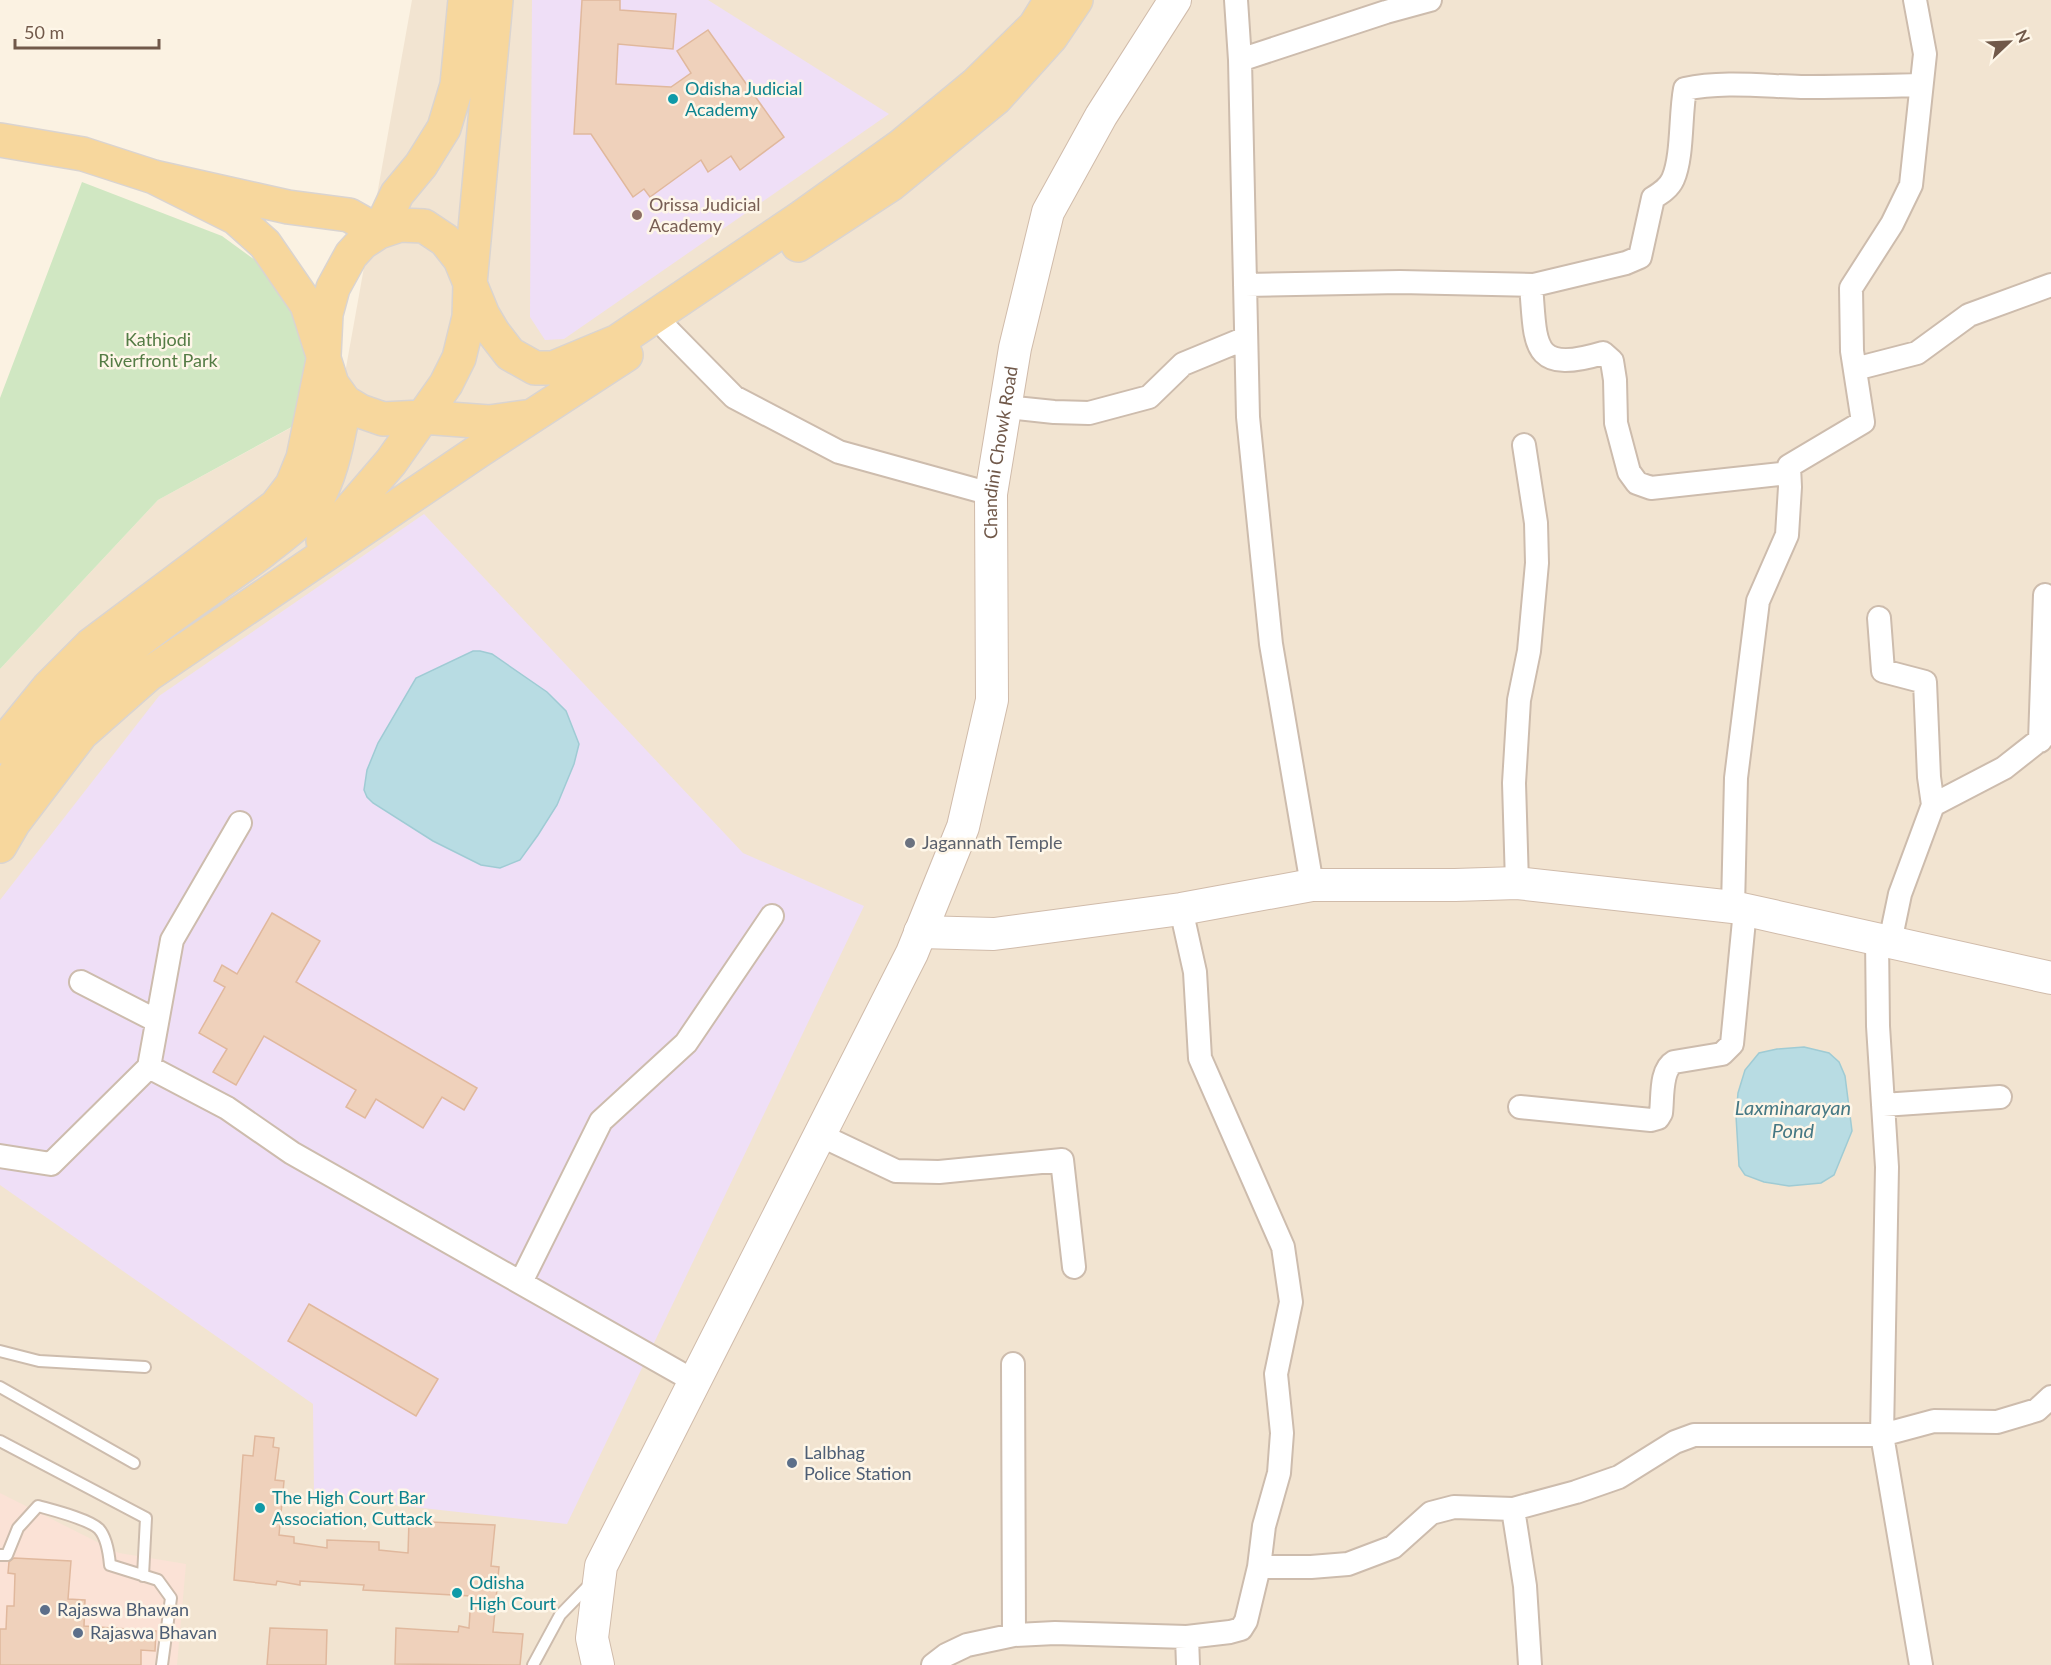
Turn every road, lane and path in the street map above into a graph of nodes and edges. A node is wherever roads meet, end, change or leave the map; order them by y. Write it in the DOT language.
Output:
graph roads {
  1 [pos="465,0"];
  2 [pos="496,0"];
  3 [pos="1051,0"];
  4 [pos="1076,0"];
  5 [pos="1175,0"];
  6 [pos="1236,0"];
  7 [pos="1430,0"];
  8 [pos="1915,0"];
  9 [pos="1240,60"];
  10 [pos="1921,85"];
  11 [pos="0,140"];
  12 [pos="154,177"];
  13 [pos="379,232"];
  14 [pos="470,284"];
  15 [pos="1245,285"];
  16 [pos="1531,285"];
  17 [pos="2051,285"];
  18 [pos="667,329"];
  19 [pos="1246,338"];
  20 [pos="324,355"];
  21 [pos="1855,369"];
  22 [pos="345,402"];
  23 [pos="1006,407"];
  24 [pos="532,416"];
  25 [pos="422,417"];
  26 [pos="1524,446"];
  27 [pos="1789,473"];
  28 [pos="991,494"];
  29 [pos="287,580"];
  30 [pos="2045,595"];
  31 [pos="1879,618"];
  32 [pos="2045,736"];
  33 [pos="0,747"];
  34 [pos="0,797"];
  35 [pos="1933,805"];
  36 [pos="240,823"];
  37 [pos="0,846"];
  38 [pos="1517,883"];
  39 [pos="1312,885"];
  40 [pos="1181,909"];
  41 [pos="1739,909"];
  42 [pos="772,916"];
  43 [pos="920,932"];
  44 [pos="1883,941"];
  45 [pos="2051,978"];
  46 [pos="81,982"];
  47 [pos="157,1022"];
  48 [pos="150,1067"];
  49 [pos="2001,1097"];
  50 [pos="1883,1105"];
  51 [pos="1520,1107"];
  52 [pos="820,1135"];
  53 [pos="0,1156"];
  54 [pos="1074,1267"];
  55 [pos="521,1282"];
  56 [pos="0,1351"];
  57 [pos="1013,1364"];
  58 [pos="145,1367"];
  59 [pos="694,1381"];
  60 [pos="0,1387"];
  61 [pos="2051,1397"];
  62 [pos="1882,1434"];
  63 [pos="0,1441"];
  64 [pos="134,1463"];
  65 [pos="1513,1509"];
  66 [pos="0,1555"];
  67 [pos="1259,1567"];
  68 [pos="600,1573"];
  69 [pos="143,1576"];
  70 [pos="1014,1635"];
  71 [pos="1187,1637"];
  72 [pos="162,1665"];
  73 [pos="533,1665"];
  74 [pos="598,1665"];
  75 [pos="933,1665"];
  76 [pos="1188,1665"];
  77 [pos="1530,1665"];
  78 [pos="1922,1665"];
  1 -- 13 [label="main road"];
  2 -- 14 [label="main road"];
  3 -- 14 [label="main road"];
  4 -- 18 [label="main road"];
  5 -- 23 [label="main road, Chandini Chowk Road"];
  6 -- 9 [label="street"];
  7 -- 9 [label="street"];
  8 -- 10 [label="street"];
  9 -- 15 [label="street"];
  10 -- 16 [label="street"];
  10 -- 21 [label="street"];
  11 -- 12 [label="main road"];
  12 -- 13 [label="main road"];
  12 -- 20 [label="main road"];
  13 -- 14 [label="main road"];
  13 -- 20 [label="main road"];
  14 -- 25 [label="main road"];
  15 -- 16 [label="street"];
  15 -- 19 [label="street"];
  16 -- 27 [label="street"];
  17 -- 21 [label="street"];
  18 -- 24 [label="main road"];
  18 -- 28 [label="street"];
  19 -- 23 [label="street"];
  19 -- 39 [label="street"];
  20 -- 22 [label="main road"];
  20 -- 33 [label="main road"];
  21 -- 27 [label="street"];
  22 -- 25 [label="main road"];
  22 -- 34 [label="main road"];
  23 -- 28 [label="main road, Chandini Chowk Road"];
  24 -- 25 [label="main road"];
  24 -- 29 [label="main road"];
  25 -- 29 [label="main road"];
  26 -- 38 [label="street"];
  27 -- 41 [label="street"];
  28 -- 43 [label="main road, Chandini Chowk Road"];
  29 -- 37 [label="main road"];
  30 -- 32 [label="street"];
  31 -- 35 [label="street"];
  32 -- 35 [label="street"];
  35 -- 44 [label="street"];
  36 -- 47 [label="street"];
  38 -- 39 [label="main road"];
  38 -- 41 [label="main road"];
  39 -- 40 [label="main road"];
  40 -- 43 [label="main road"];
  40 -- 67 [label="street"];
  41 -- 44 [label="main road"];
  41 -- 51 [label="street"];
  42 -- 55 [label="street"];
  43 -- 52 [label="main road, Chandini Chowk Road"];
  44 -- 45 [label="main road"];
  44 -- 50 [label="street"];
  46 -- 47 [label="street"];
  47 -- 48 [label="street"];
  48 -- 53 [label="street"];
  48 -- 55 [label="street"];
  49 -- 50 [label="street"];
  50 -- 62 [label="street"];
  52 -- 54 [label="street"];
  52 -- 59 [label="main road, Chandini Chowk Road"];
  55 -- 59 [label="street"];
  56 -- 58 [label="lane"];
  57 -- 70 [label="street"];
  59 -- 68 [label="main road, Chandini Chowk Road"];
  60 -- 64 [label="lane"];
  61 -- 62 [label="street"];
  62 -- 65 [label="street"];
  62 -- 78 [label="street"];
  63 -- 69 [label="lane"];
  65 -- 67 [label="street"];
  65 -- 77 [label="street"];
  66 -- 69 [label="lane"];
  67 -- 71 [label="street"];
  68 -- 73 [label="lane"];
  68 -- 74 [label="main road, Chandini Chowk Road"];
  69 -- 72 [label="lane"];
  70 -- 71 [label="street"];
  70 -- 75 [label="street"];
  71 -- 76 [label="street"];
}
